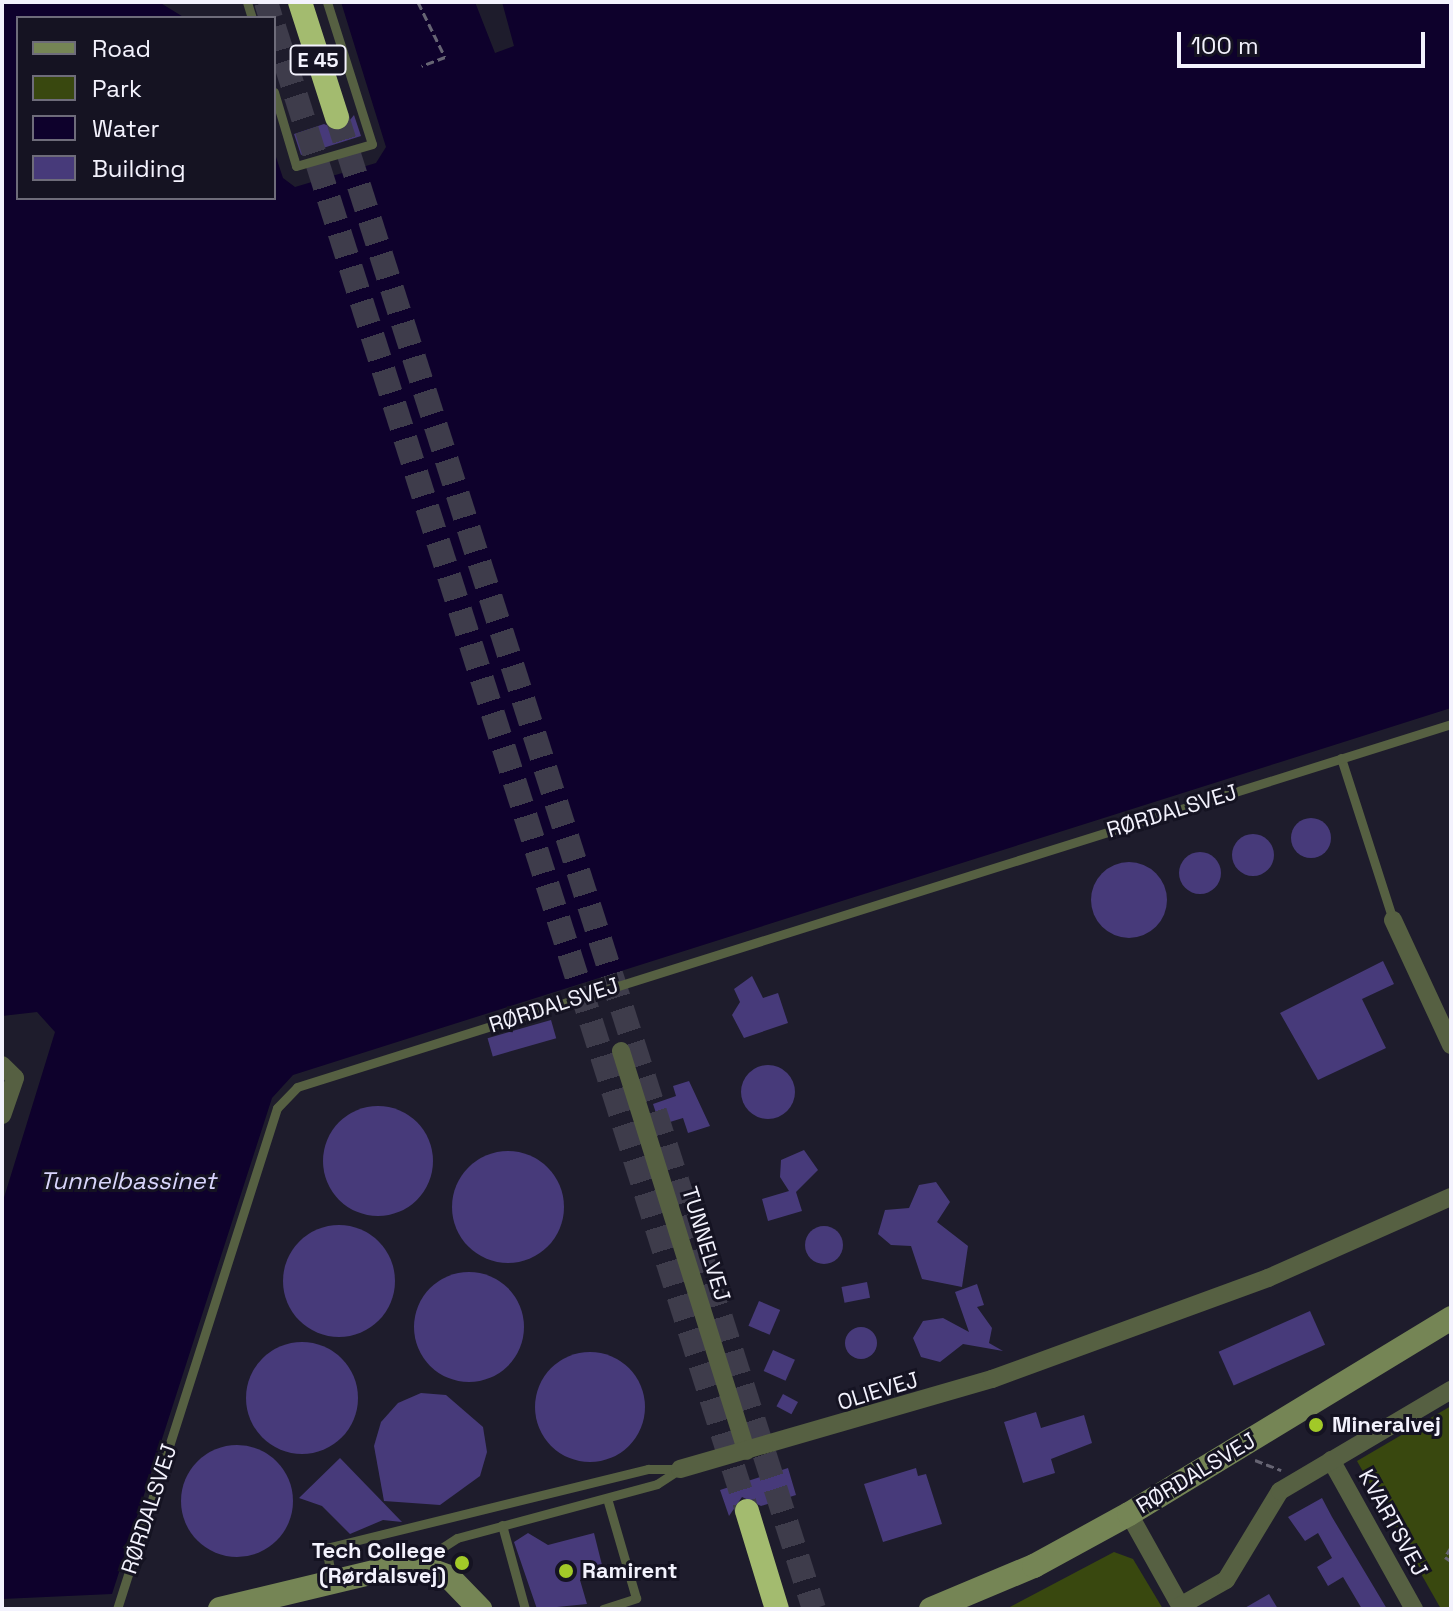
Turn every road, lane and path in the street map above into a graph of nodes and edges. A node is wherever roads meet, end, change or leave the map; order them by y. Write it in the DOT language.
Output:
graph roads {
  1 [pos="300,2"];
  2 [pos="327,2"];
  3 [pos="418,2"];
  4 [pos="422,66"];
  5 [pos="276,99"];
  6 [pos="337,117"];
  7 [pos="1451,724"];
  8 [pos="1341,758"];
  9 [pos="1393,920"];
  10 [pos="1449,1037"];
  11 [pos="621,1051"];
  12 [pos="2,1065"];
  13 [pos="2,1115"];
  14 [pos="1451,1197"];
  15 [pos="1451,1318"];
  16 [pos="1451,1390"];
  17 [pos="746,1451"];
  18 [pos="1331,1460"];
  19 [pos="1265,1466"];
  20 [pos="680,1469"];
  21 [pos="1280,1469"];
  22 [pos="607,1498"];
  23 [pos="747,1511"];
  24 [pos="1129,1514"];
  25 [pos="502,1525"];
  26 [pos="1451,1547"];
  27 [pos="1451,1561"];
  28 [pos="433,1569"];
  29 [pos="332,1579"];
  30 [pos="257,1604"];
  31 [pos="1181,1608"];
  32 [pos="117,1609"];
  33 [pos="220,1609"];
  34 [pos="480,1609"];
  35 [pos="525,1609"];
  36 [pos="603,1609"];
  37 [pos="777,1609"];
  38 [pos="931,1609"];
  39 [pos="1414,1609"];
  1 -- 6 [label="highway, E 45"];
  2 -- 5 [label="lane"];
  3 -- 4 [label="path"];
  7 -- 8 [label="lane, RØRDALSVEJ"];
  8 -- 9 [label="lane"];
  8 -- 32 [label="lane, RØRDALSVEJ"];
  9 -- 10 [label="street"];
  11 -- 17 [label="street, TUNNELVEJ"];
  12 -- 13 [label="street"];
  14 -- 17 [label="street, OLIEVEJ"];
  15 -- 24 [label="street, RØRDALSVEJ"];
  16 -- 18 [label="street"];
  17 -- 20 [label="street, OLIEVEJ"];
  18 -- 31 [label="street"];
  18 -- 39 [label="street, KVARTSVEJ"];
  19 -- 21 [label="path"];
  20 -- 22 [label="lane"];
  20 -- 29 [label="lane, OLIEVEJ"];
  22 -- 25 [label="lane"];
  22 -- 36 [label="lane"];
  23 -- 37 [label="highway"];
  24 -- 31 [label="street"];
  24 -- 38 [label="street, RØRDALSVEJ"];
  25 -- 28 [label="lane"];
  25 -- 35 [label="lane"];
  26 -- 27 [label="path"];
  28 -- 29 [label="street"];
  28 -- 34 [label="street"];
  29 -- 30 [label="street"];
  30 -- 33 [label="street"];
}
